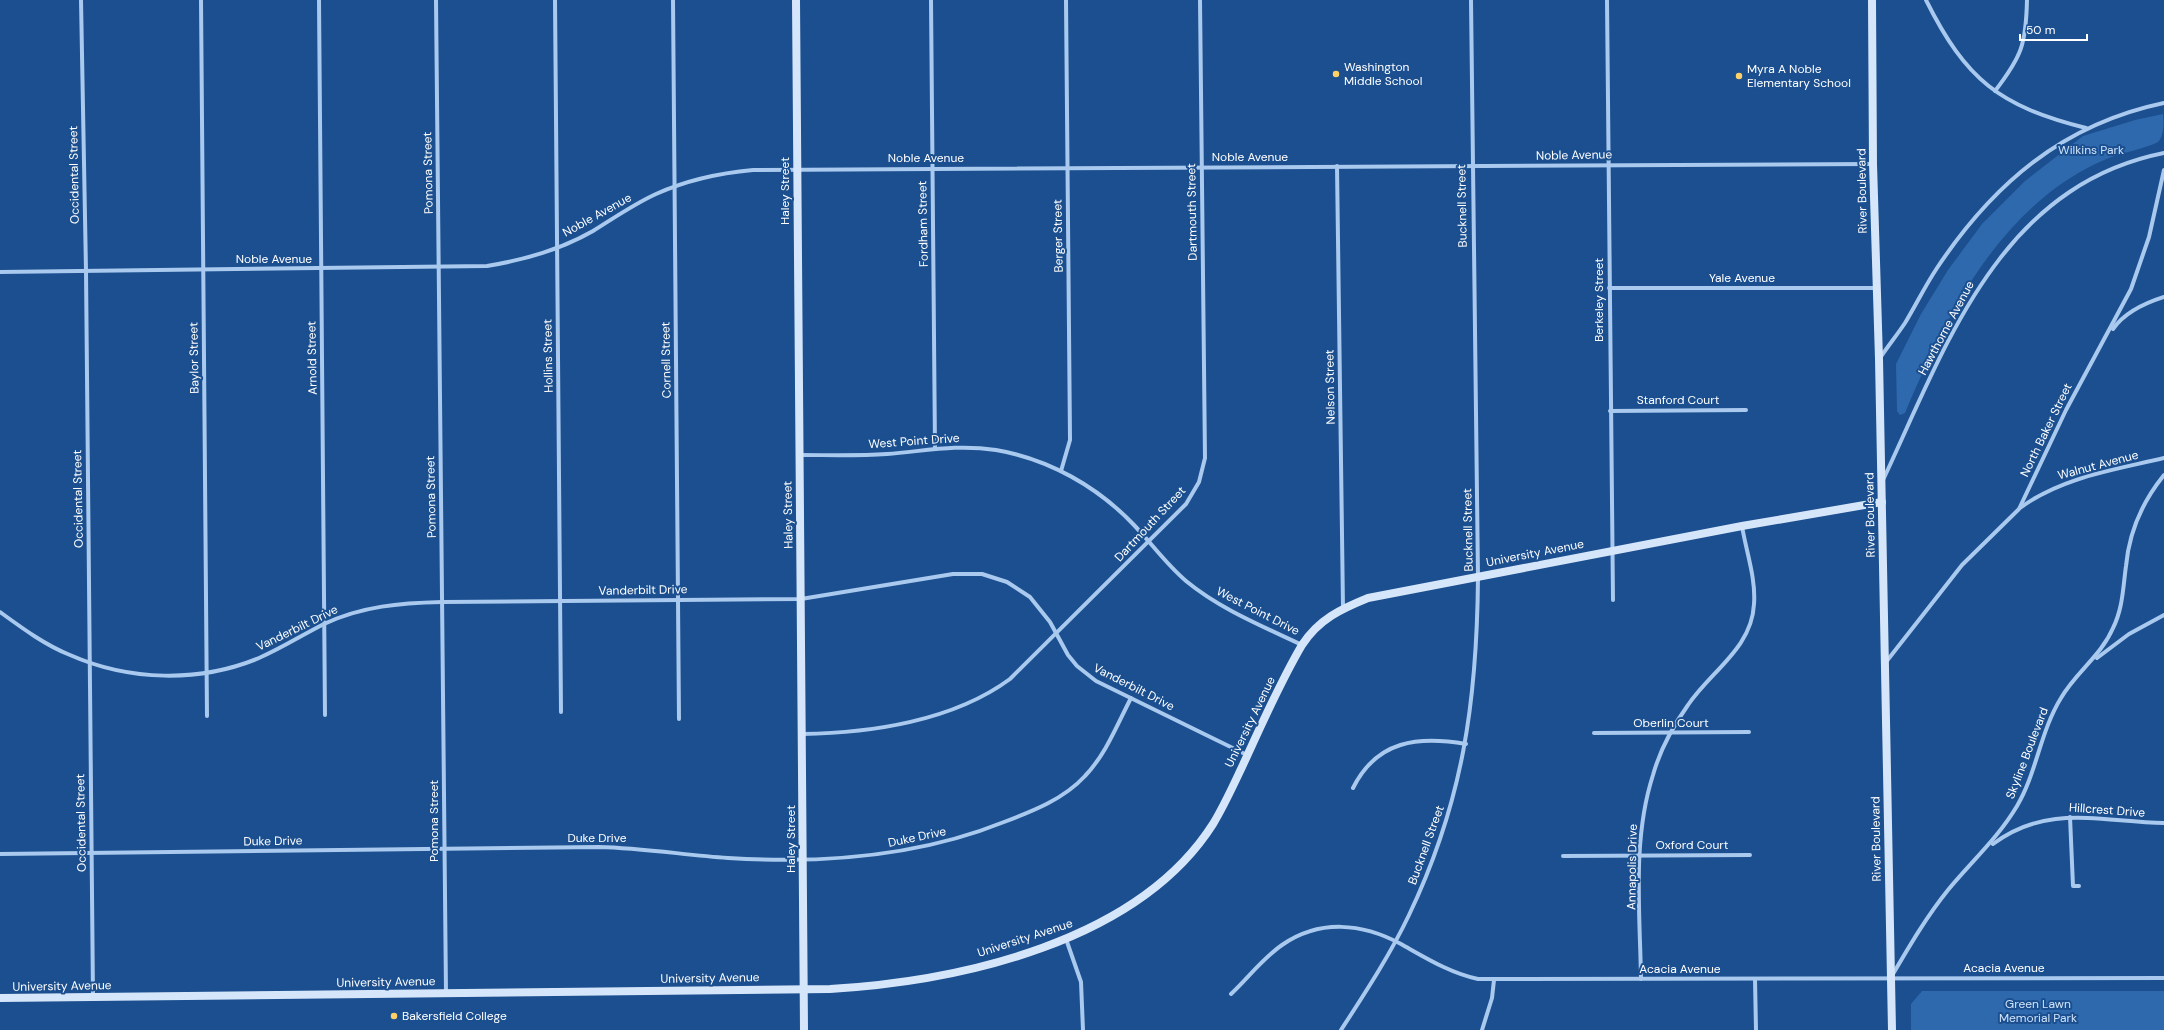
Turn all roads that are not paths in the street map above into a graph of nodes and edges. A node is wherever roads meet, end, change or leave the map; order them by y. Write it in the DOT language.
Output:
graph roads {
  1 [pos="81,0"];
  2 [pos="202,0"];
  3 [pos="319,0"];
  4 [pos="436,0"];
  5 [pos="555,0"];
  6 [pos="673,0"];
  7 [pos="796,0"];
  8 [pos="931,0"];
  9 [pos="1066,0"];
  10 [pos="1200,0"];
  11 [pos="1471,0"];
  12 [pos="1607,0"];
  13 [pos="1872,0"];
  14 [pos="1926,0"];
  15 [pos="2027,0"];
  16 [pos="1995,91"];
  17 [pos="2164,103"];
  18 [pos="2086,129"];
  19 [pos="2164,153"];
  20 [pos="1609,164"];
  21 [pos="1873,164"];
  22 [pos="1337,166"];
  23 [pos="1472,166"];
  24 [pos="1202,167"];
  25 [pos="932,168"];
  26 [pos="1067,168"];
  27 [pos="797,169"];
  28 [pos="2164,170"];
  29 [pos="674,186"];
  30 [pos="557,248"];
  31 [pos="439,268"];
  32 [pos="321,269"];
  33 [pos="204,270"];
  34 [pos="86,271"];
  35 [pos="0,272"];
  36 [pos="1609,288"];
  37 [pos="1876,288"];
  38 [pos="2164,297"];
  39 [pos="2102,343"];
  40 [pos="1879,359"];
  41 [pos="1610,410"];
  42 [pos="1746,410"];
  43 [pos="935,448"];
  44 [pos="800,455"];
  45 [pos="2164,458"];
  46 [pos="1061,472"];
  47 [pos="2164,475"];
  48 [pos="1882,483"];
  49 [pos="1882,502"];
  50 [pos="2019,509"];
  51 [pos="1742,526"];
  52 [pos="1148,542"];
  53 [pos="1613,551"];
  54 [pos="1478,577"];
  55 [pos="801,598"];
  56 [pos="678,600"];
  57 [pos="1613,600"];
  58 [pos="560,601"];
  59 [pos="442,602"];
  60 [pos="1343,608"];
  61 [pos="0,612"];
  62 [pos="2164,615"];
  63 [pos="325,624"];
  64 [pos="1056,634"];
  65 [pos="1302,645"];
  66 [pos="89,663"];
  67 [pos="1884,664"];
  68 [pos="2088,666"];
  69 [pos="207,672"];
  70 [pos="1131,698"];
  71 [pos="561,712"];
  72 [pos="325,715"];
  73 [pos="208,716"];
  74 [pos="679,720"];
  75 [pos="1749,732"];
  76 [pos="1670,733"];
  77 [pos="802,734"];
  78 [pos="1594,734"];
  79 [pos="1466,744"];
  80 [pos="1248,755"];
  81 [pos="1353,788"];
  82 [pos="2070,817"];
  83 [pos="2164,823"];
  84 [pos="444,849"];
  85 [pos="1985,850"];
  86 [pos="91,853"];
  87 [pos="0,854"];
  88 [pos="1750,855"];
  89 [pos="1563,856"];
  90 [pos="1640,856"];
  91 [pos="803,859"];
  92 [pos="2079,886"];
  93 [pos="1066,939"];
  94 [pos="1395,941"];
  95 [pos="1890,978"];
  96 [pos="2164,978"];
  97 [pos="1641,979"];
  98 [pos="1755,979"];
  99 [pos="1494,980"];
  100 [pos="804,989"];
  101 [pos="446,993"];
  102 [pos="1231,994"];
  103 [pos="93,997"];
  104 [pos="0,998"];
  105 [pos="804,1030"];
  106 [pos="1083,1030"];
  107 [pos="1341,1030"];
  108 [pos="1482,1030"];
  109 [pos="1756,1030"];
  110 [pos="1892,1030"];
  1 -- 34 [label="street, Occidental Street"];
  2 -- 33 [label="street, Baylor Street"];
  3 -- 32 [label="street, Arnold Street"];
  4 -- 31 [label="street, Pomona Street"];
  5 -- 30 [label="street, Hollins Street"];
  6 -- 29 [label="street, Cornell Street"];
  7 -- 27 [label="street, Haley Street"];
  8 -- 25 [label="street, Fordham Street"];
  9 -- 26 [label="street, Berger Street"];
  10 -- 24 [label="street, Dartmouth Street"];
  11 -- 23 [label="street, Bucknell Street"];
  12 -- 20 [label="street, Berkeley Street"];
  13 -- 21 [label="street, River Boulevard"];
  14 -- 16 [label="street"];
  15 -- 16 [label="street"];
  16 -- 18 [label="street"];
  17 -- 18 [label="street"];
  18 -- 40 [label="street"];
  19 -- 48 [label="street, Hawthorne Avenue"];
  20 -- 21 [label="street, Noble Avenue"];
  20 -- 23 [label="street, Noble Avenue"];
  20 -- 36 [label="street, Berkeley Street"];
  21 -- 37 [label="street, River Boulevard"];
  22 -- 23 [label="street, Noble Avenue"];
  22 -- 24 [label="street, Noble Avenue"];
  22 -- 60 [label="street, Nelson Street"];
  23 -- 54 [label="street, Bucknell Street"];
  24 -- 26 [label="street, Noble Avenue"];
  24 -- 52 [label="street, Dartmouth Street"];
  25 -- 26 [label="street, Noble Avenue"];
  25 -- 27 [label="street, Noble Avenue"];
  25 -- 43 [label="street, Fordham Street"];
  26 -- 46 [label="street, Berger Street"];
  27 -- 29 [label="street, Noble Avenue"];
  27 -- 44 [label="street, Haley Street"];
  28 -- 39 [label="street, North Baker Street"];
  29 -- 30 [label="street, Noble Avenue"];
  29 -- 56 [label="street, Cornell Street"];
  30 -- 31 [label="street, Noble Avenue"];
  30 -- 58 [label="street, Hollins Street"];
  31 -- 32 [label="street, Noble Avenue"];
  31 -- 59 [label="street, Pomona Street"];
  32 -- 33 [label="street, Noble Avenue"];
  32 -- 63 [label="street, Arnold Street"];
  33 -- 34 [label="street, Noble Avenue"];
  33 -- 69 [label="street, Baylor Street"];
  34 -- 35 [label="street, Noble Avenue"];
  34 -- 66 [label="street, Occidental Street"];
  36 -- 37 [label="street, Yale Avenue"];
  36 -- 41 [label="street, Berkeley Street"];
  37 -- 40 [label="street, River Boulevard"];
  38 -- 39 [label="street"];
  39 -- 50 [label="street, North Baker Street"];
  40 -- 48 [label="street, River Boulevard"];
  41 -- 42 [label="street, Stanford Court"];
  41 -- 53 [label="street, Berkeley Street"];
  43 -- 44 [label="street, West Point Drive"];
  43 -- 46 [label="street, West Point Drive"];
  44 -- 55 [label="street, Haley Street"];
  45 -- 50 [label="street, Walnut Avenue"];
  46 -- 52 [label="street, West Point Drive"];
  47 -- 68 [label="street, Skyline Boulevard"];
  48 -- 49 [label="street, River Boulevard"];
  49 -- 51 [label="street, University Avenue"];
  49 -- 67 [label="street, River Boulevard"];
  50 -- 67 [label="street, North Baker Street"];
  51 -- 53 [label="street, University Avenue"];
  51 -- 76 [label="street, Annapolis Drive"];
  52 -- 64 [label="street, Dartmouth Street"];
  52 -- 65 [label="street, West Point Drive"];
  53 -- 54 [label="street, University Avenue"];
  53 -- 57 [label="street, Berkeley Street"];
  54 -- 60 [label="street, University Avenue"];
  54 -- 79 [label="street, Bucknell Street"];
  55 -- 56 [label="street, Vanderbilt Drive"];
  55 -- 64 [label="street, Vanderbilt Drive"];
  55 -- 77 [label="street, Haley Street"];
  56 -- 58 [label="street, Vanderbilt Drive"];
  56 -- 74 [label="street, Cornell Street"];
  58 -- 59 [label="street, Vanderbilt Drive"];
  58 -- 71 [label="street, Hollins Street"];
  59 -- 63 [label="street, Vanderbilt Drive"];
  59 -- 84 [label="street, Pomona Street"];
  60 -- 65 [label="street, University Avenue"];
  61 -- 66 [label="street, Vanderbilt Drive"];
  62 -- 68 [label="street"];
  63 -- 69 [label="street, Vanderbilt Drive"];
  63 -- 72 [label="street, Arnold Street"];
  64 -- 70 [label="street, Vanderbilt Drive"];
  64 -- 77 [label="street, Dartmouth Street"];
  65 -- 80 [label="street, University Avenue"];
  66 -- 69 [label="street, Vanderbilt Drive"];
  66 -- 86 [label="street, Occidental Street"];
  67 -- 95 [label="street, River Boulevard"];
  68 -- 85 [label="street, Skyline Boulevard"];
  69 -- 73 [label="street, Baylor Street"];
  70 -- 80 [label="street, Vanderbilt Drive"];
  70 -- 91 [label="street, Duke Drive"];
  75 -- 76 [label="street, Oberlin Court"];
  76 -- 78 [label="street, Oberlin Court"];
  76 -- 90 [label="street, Annapolis Drive"];
  77 -- 91 [label="street, Haley Street"];
  79 -- 81 [label="street"];
  79 -- 94 [label="street, Bucknell Street"];
  80 -- 93 [label="street, University Avenue"];
  82 -- 83 [label="street, Hillcrest Drive"];
  82 -- 85 [label="street, Hillcrest Drive"];
  82 -- 92 [label="street"];
  84 -- 86 [label="street, Duke Drive"];
  84 -- 91 [label="street, Duke Drive"];
  84 -- 101 [label="street, Pomona Street"];
  85 -- 95 [label="street, Skyline Boulevard"];
  86 -- 87 [label="street, Duke Drive"];
  86 -- 103 [label="street, Occidental Street"];
  88 -- 90 [label="street, Oxford Court"];
  89 -- 90 [label="street, Oxford Court"];
  90 -- 97 [label="street, Annapolis Drive"];
  91 -- 100 [label="street, Haley Street"];
  93 -- 100 [label="street, University Avenue"];
  93 -- 106 [label="street"];
  94 -- 99 [label="street, Acacia Avenue"];
  94 -- 102 [label="street, Acacia Avenue"];
  94 -- 107 [label="street, Bucknell Street"];
  95 -- 96 [label="street, Acacia Avenue"];
  95 -- 98 [label="street, Acacia Avenue"];
  95 -- 110 [label="street, River Boulevard"];
  97 -- 98 [label="street, Acacia Avenue"];
  97 -- 99 [label="street, Acacia Avenue"];
  98 -- 109 [label="street"];
  99 -- 108 [label="street"];
  100 -- 101 [label="street, University Avenue"];
  100 -- 105 [label="street, Haley Street"];
  101 -- 103 [label="street, University Avenue"];
  103 -- 104 [label="street, University Avenue"];
}
